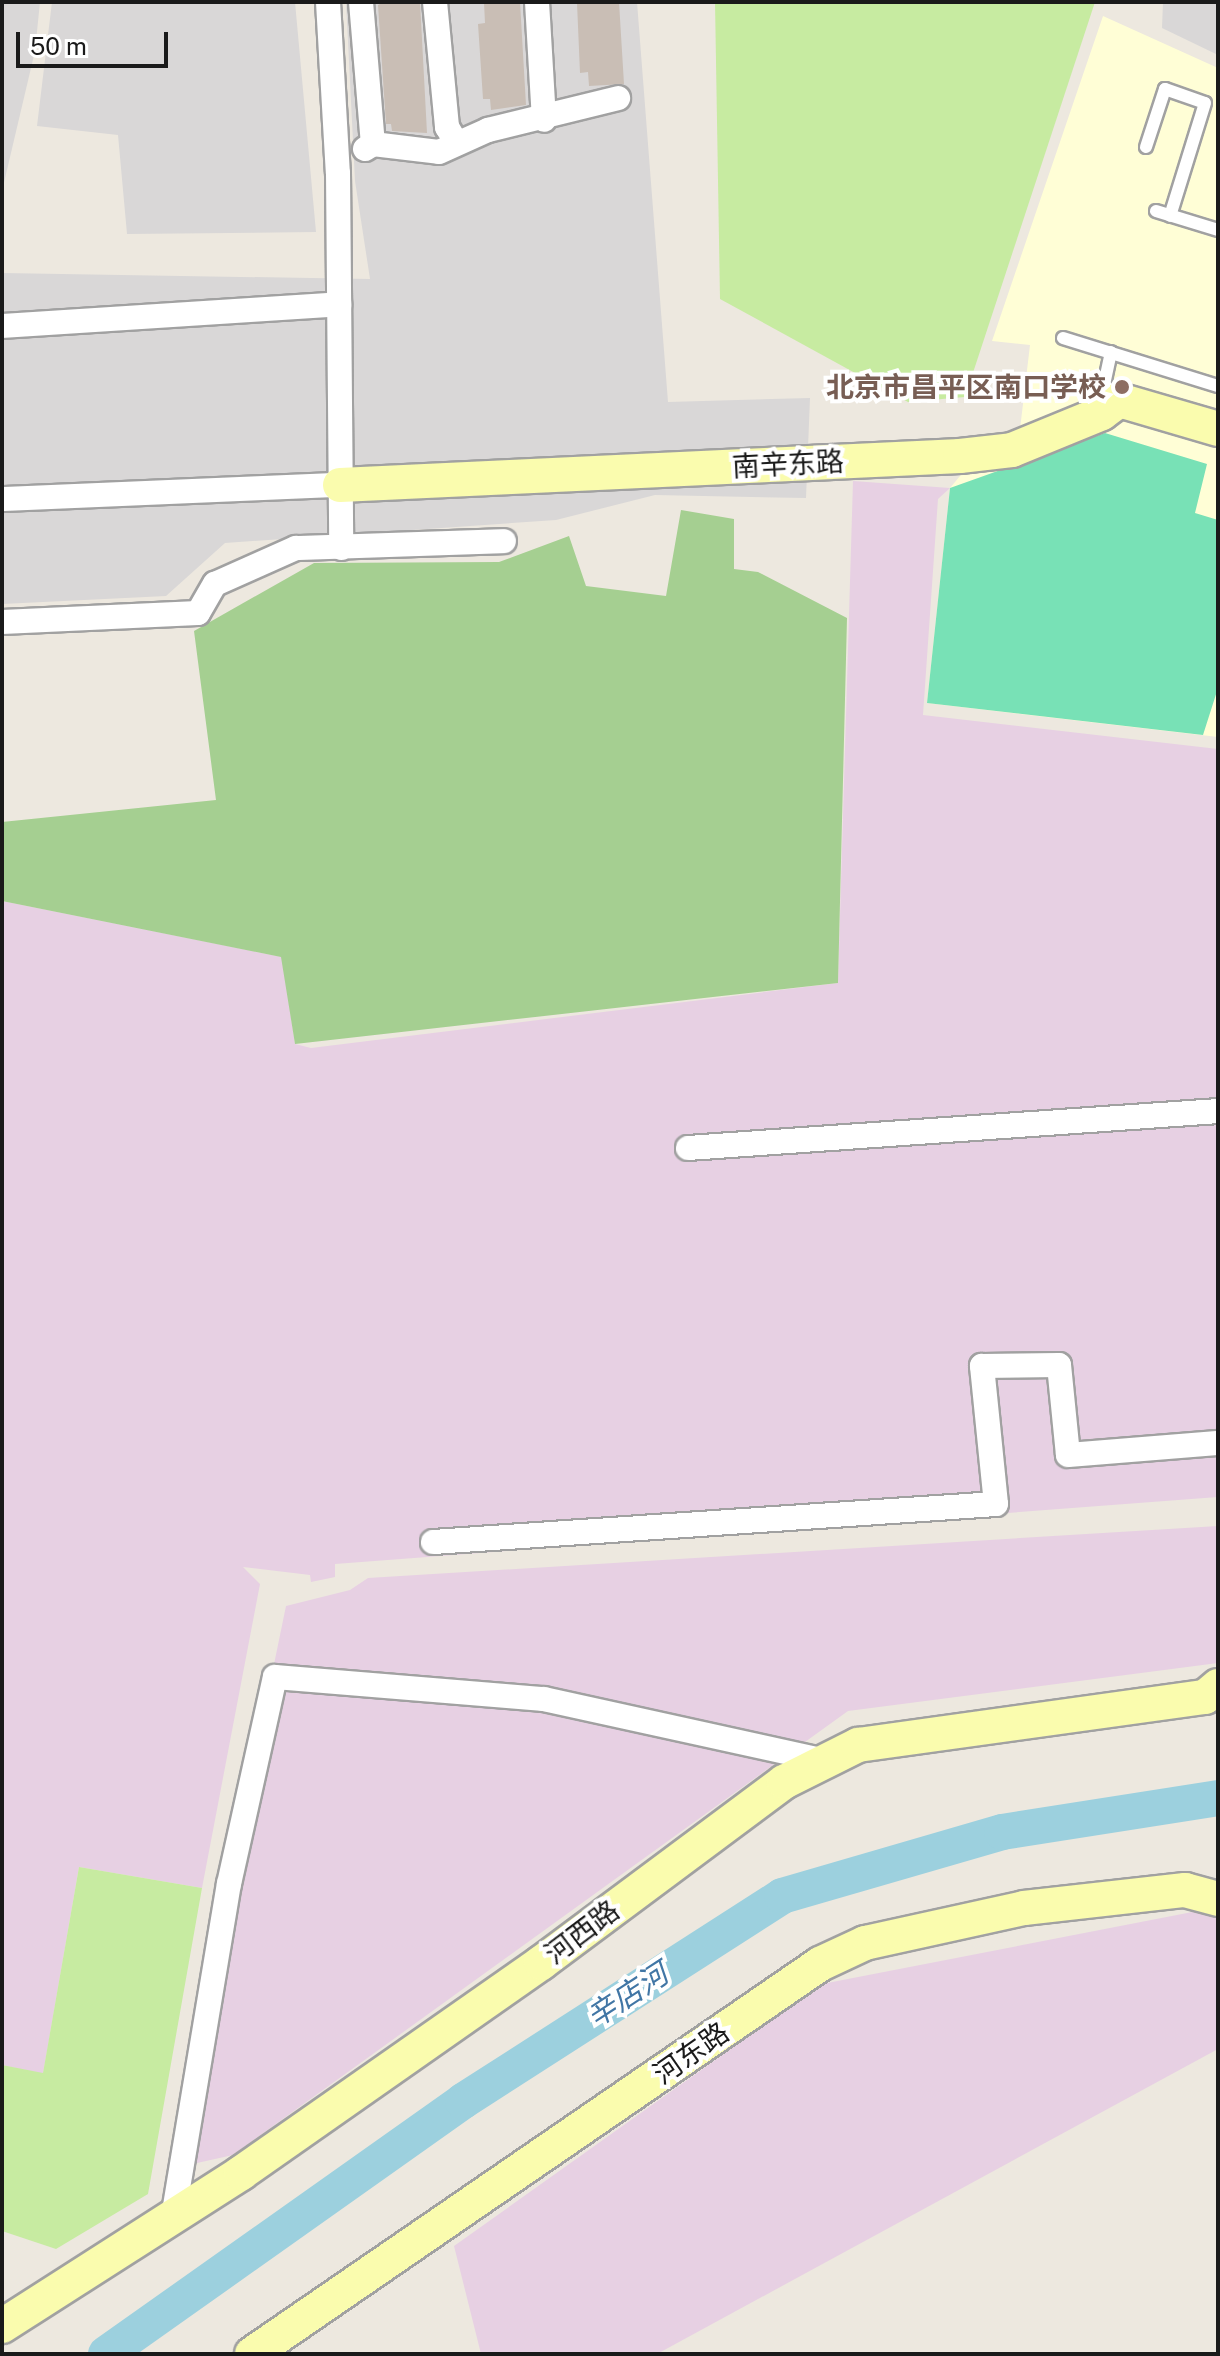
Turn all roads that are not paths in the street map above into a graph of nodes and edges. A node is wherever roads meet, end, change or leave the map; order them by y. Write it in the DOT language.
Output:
graph roads {
  1 [pos="328,2"];
  2 [pos="361,2"];
  3 [pos="435,2"];
  4 [pos="537,2"];
  5 [pos="618,98"];
  6 [pos="544,120"];
  7 [pos="456,142"];
  8 [pos="1146,147"];
  9 [pos="1156,211"];
  10 [pos="1170,216"];
  11 [pos="1218,230"];
  12 [pos="339,304"];
  13 [pos="2,326"];
  14 [pos="1063,338"];
  15 [pos="1111,352"];
  16 [pos="1218,386"];
  17 [pos="1119,400"];
  18 [pos="1217,425"];
  19 [pos="340,485"];
  20 [pos="2,499"];
  21 [pos="504,541"];
  22 [pos="341,548"];
  23 [pos="2,622"];
  24 [pos="1218,1111"];
  25 [pos="688,1148"];
  26 [pos="1218,1443"];
  27 [pos="433,1542"];
  28 [pos="1218,1686"];
  29 [pos="826,1761"];
  30 [pos="1218,1899"];
  31 [pos="174,2212"];
  32 [pos="2,2326"];
  33 [pos="252,2354"];
  1 -- 12 [label="street"];
  2 -- 7 [label="street"];
  3 -- 7 [label="street"];
  4 -- 6 [label="street"];
  5 -- 6 [label="street"];
  6 -- 7 [label="street"];
  8 -- 10 [label="lane"];
  9 -- 10 [label="lane"];
  10 -- 11 [label="lane"];
  12 -- 13 [label="street"];
  12 -- 19 [label="street"];
  14 -- 15 [label="lane"];
  15 -- 16 [label="lane"];
  15 -- 17 [label="lane"];
  17 -- 18 [label="street"];
  17 -- 19 [label="street, 南辛东路"];
  19 -- 20 [label="street"];
  19 -- 22 [label="street"];
  21 -- 22 [label="street"];
  22 -- 23 [label="street"];
  24 -- 25 [label="street"];
  26 -- 27 [label="street"];
  28 -- 29 [label="street, 河西路"];
  29 -- 31 [label="street, 河西路"];
  29 -- 31 [label="street"];
  30 -- 33 [label="street, 河东路"];
  31 -- 32 [label="street, 河西路"];
}
